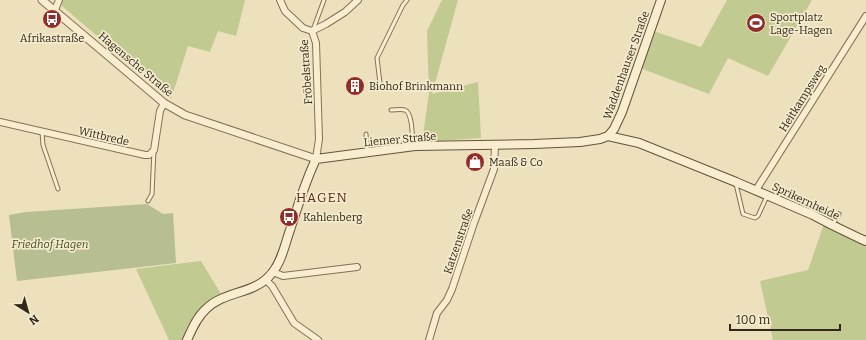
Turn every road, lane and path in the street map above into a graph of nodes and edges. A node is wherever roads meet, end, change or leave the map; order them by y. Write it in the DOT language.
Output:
graph roads {
  1 [pos="42,0"];
  2 [pos="59,0"];
  3 [pos="280,0"];
  4 [pos="324,0"];
  5 [pos="358,0"];
  6 [pos="407,0"];
  7 [pos="661,0"];
  8 [pos="55,10"];
  9 [pos="866,16"];
  10 [pos="312,31"];
  11 [pos="380,83"];
  12 [pos="164,103"];
  13 [pos="391,110"];
  14 [pos="0,122"];
  15 [pos="42,132"];
  16 [pos="366,134"];
  17 [pos="608,136"];
  18 [pos="495,145"];
  19 [pos="413,146"];
  20 [pos="154,150"];
  21 [pos="367,152"];
  22 [pos="316,158"];
  23 [pos="736,182"];
  24 [pos="58,189"];
  25 [pos="756,190"];
  26 [pos="767,195"];
  27 [pos="148,201"];
  28 [pos="839,214"];
  29 [pos="832,226"];
  30 [pos="866,241"];
  31 [pos="357,267"];
  32 [pos="273,272"];
  33 [pos="266,280"];
  34 [pos="187,340"];
  35 [pos="318,340"];
  36 [pos="429,340"];
  1 -- 8 [label="street, Hagensche Straße"];
  2 -- 8 [label="street"];
  3 -- 10 [label="street, Fröbelstraße"];
  4 -- 10 [label="lane"];
  5 -- 10 [label="street"];
  6 -- 11 [label="lane"];
  7 -- 17 [label="main road, Waddenhauser Straße"];
  8 -- 12 [label="street, Hagensche Straße"];
  9 -- 25 [label="street, Heitkampsweg"];
  10 -- 22 [label="street, Fröbelstraße"];
  12 -- 20 [label="street"];
  12 -- 22 [label="street, Hagensche Straße"];
  13 -- 19 [label="lane"];
  14 -- 15 [label="street, Wittbrede"];
  15 -- 20 [label="street, Wittbrede"];
  15 -- 24 [label="lane"];
  16 -- 21 [label="lane"];
  17 -- 18 [label="main road, Liemer Straße"];
  17 -- 23 [label="main road, Sprikernheide"];
  18 -- 19 [label="main road, Liemer Straße"];
  18 -- 36 [label="street, Katzenstraße"];
  19 -- 21 [label="main road, Liemer Straße"];
  20 -- 27 [label="lane"];
  21 -- 22 [label="main road, Liemer Straße"];
  22 -- 32 [label="main road"];
  23 -- 25 [label="main road, Sprikernheide"];
  23 -- 26 [label="lane"];
  25 -- 26 [label="main road, Sprikernheide"];
  26 -- 29 [label="main road, Sprikernheide"];
  28 -- 29 [label="lane"];
  29 -- 30 [label="main road, Sprikernheide"];
  31 -- 32 [label="street"];
  32 -- 33 [label="main road"];
  33 -- 34 [label="main road"];
  33 -- 35 [label="street"];
}
